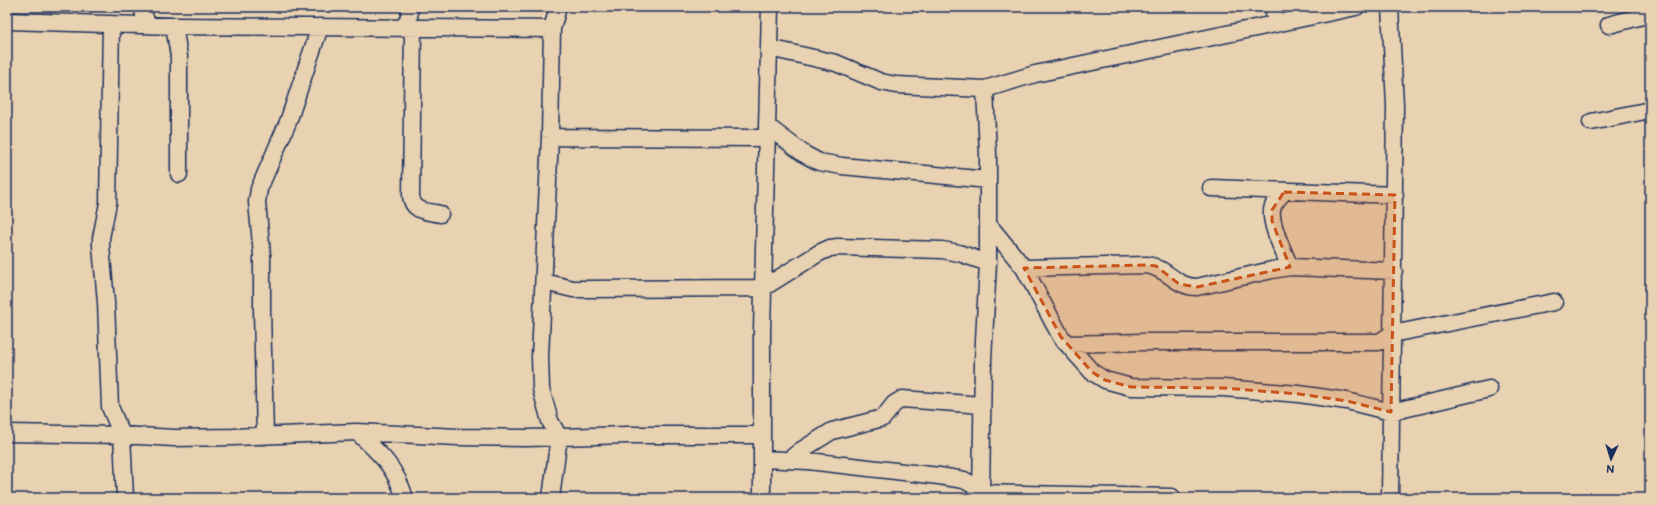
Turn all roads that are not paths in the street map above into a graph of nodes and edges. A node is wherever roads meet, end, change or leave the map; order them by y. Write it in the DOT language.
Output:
graph roads {
  1 [pos="142,7"];
  2 [pos="410,7"];
  3 [pos="558,7"];
  4 [pos="770,7"];
  5 [pos="1273,7"];
  6 [pos="1390,7"];
  7 [pos="1351,8"];
  8 [pos="1650,14"];
  9 [pos="7,21"];
  10 [pos="1276,23"];
  11 [pos="111,24"];
  12 [pos="147,25"];
  13 [pos="1609,25"];
  14 [pos="174,26"];
  15 [pos="320,27"];
  16 [pos="408,28"];
  17 [pos="552,29"];
  18 [pos="769,48"];
  19 [pos="986,89"];
  20 [pos="1650,110"];
  21 [pos="1591,122"];
  22 [pos="767,132"];
  23 [pos="550,137"];
  24 [pos="179,174"];
  25 [pos="988,180"];
  26 [pos="1211,188"];
  27 [pos="1284,192"];
  28 [pos="1395,196"];
  29 [pos="440,214"];
  30 [pos="988,224"];
  31 [pos="988,262"];
  32 [pos="1024,268"];
  33 [pos="1290,268"];
  34 [pos="1394,271"];
  35 [pos="544,282"];
  36 [pos="763,288"];
  37 [pos="1554,302"];
  38 [pos="1392,334"];
  39 [pos="1067,344"];
  40 [pos="1489,389"];
  41 [pos="982,405"];
  42 [pos="1391,412"];
  43 [pos="357,432"];
  44 [pos="7,433"];
  45 [pos="122,435"];
  46 [pos="762,435"];
  47 [pos="265,436"];
  48 [pos="559,437"];
  49 [pos="762,459"];
  50 [pos="789,460"];
  51 [pos="981,495"];
  52 [pos="1172,497"];
  53 [pos="125,498"];
  54 [pos="405,498"];
  55 [pos="551,498"];
  56 [pos="762,498"];
  57 [pos="1390,498"];
  1 -- 12 [label="street"];
  2 -- 16 [label="street"];
  3 -- 17 [label="street"];
  4 -- 18 [label="street"];
  5 -- 10 [label="street"];
  6 -- 28 [label="street"];
  7 -- 10 [label="street"];
  8 -- 13 [label="street"];
  9 -- 11 [label="street"];
  10 -- 19 [label="street"];
  11 -- 12 [label="street"];
  11 -- 45 [label="street"];
  12 -- 14 [label="street"];
  14 -- 15 [label="street"];
  14 -- 24 [label="street"];
  15 -- 16 [label="street"];
  15 -- 47 [label="street"];
  16 -- 17 [label="street"];
  16 -- 29 [label="street"];
  17 -- 23 [label="street"];
  18 -- 19 [label="street"];
  18 -- 22 [label="street"];
  19 -- 25 [label="street"];
  20 -- 21 [label="street"];
  22 -- 23 [label="street"];
  22 -- 25 [label="street"];
  22 -- 36 [label="street"];
  23 -- 35 [label="street"];
  25 -- 30 [label="street"];
  26 -- 27 [label="street"];
  27 -- 28 [label="street"];
  27 -- 33 [label="street"];
  28 -- 34 [label="street"];
  30 -- 31 [label="street"];
  30 -- 32 [label="street"];
  31 -- 36 [label="street"];
  31 -- 41 [label="street"];
  32 -- 33 [label="street"];
  32 -- 39 [label="street"];
  33 -- 34 [label="street"];
  34 -- 38 [label="street"];
  35 -- 36 [label="street"];
  35 -- 48 [label="street"];
  36 -- 46 [label="street"];
  37 -- 38 [label="street"];
  38 -- 39 [label="street"];
  38 -- 42 [label="street"];
  39 -- 42 [label="street"];
  40 -- 42 [label="street"];
  41 -- 50 [label="street"];
  41 -- 51 [label="street"];
  42 -- 57 [label="street"];
  43 -- 47 [label="street"];
  43 -- 48 [label="street"];
  43 -- 54 [label="street"];
  44 -- 45 [label="street"];
  45 -- 47 [label="street"];
  45 -- 53 [label="street"];
  46 -- 48 [label="street"];
  46 -- 49 [label="street"];
  48 -- 55 [label="street"];
  49 -- 50 [label="street"];
  49 -- 56 [label="street"];
  50 -- 51 [label="street"];
  51 -- 52 [label="street"];
}
